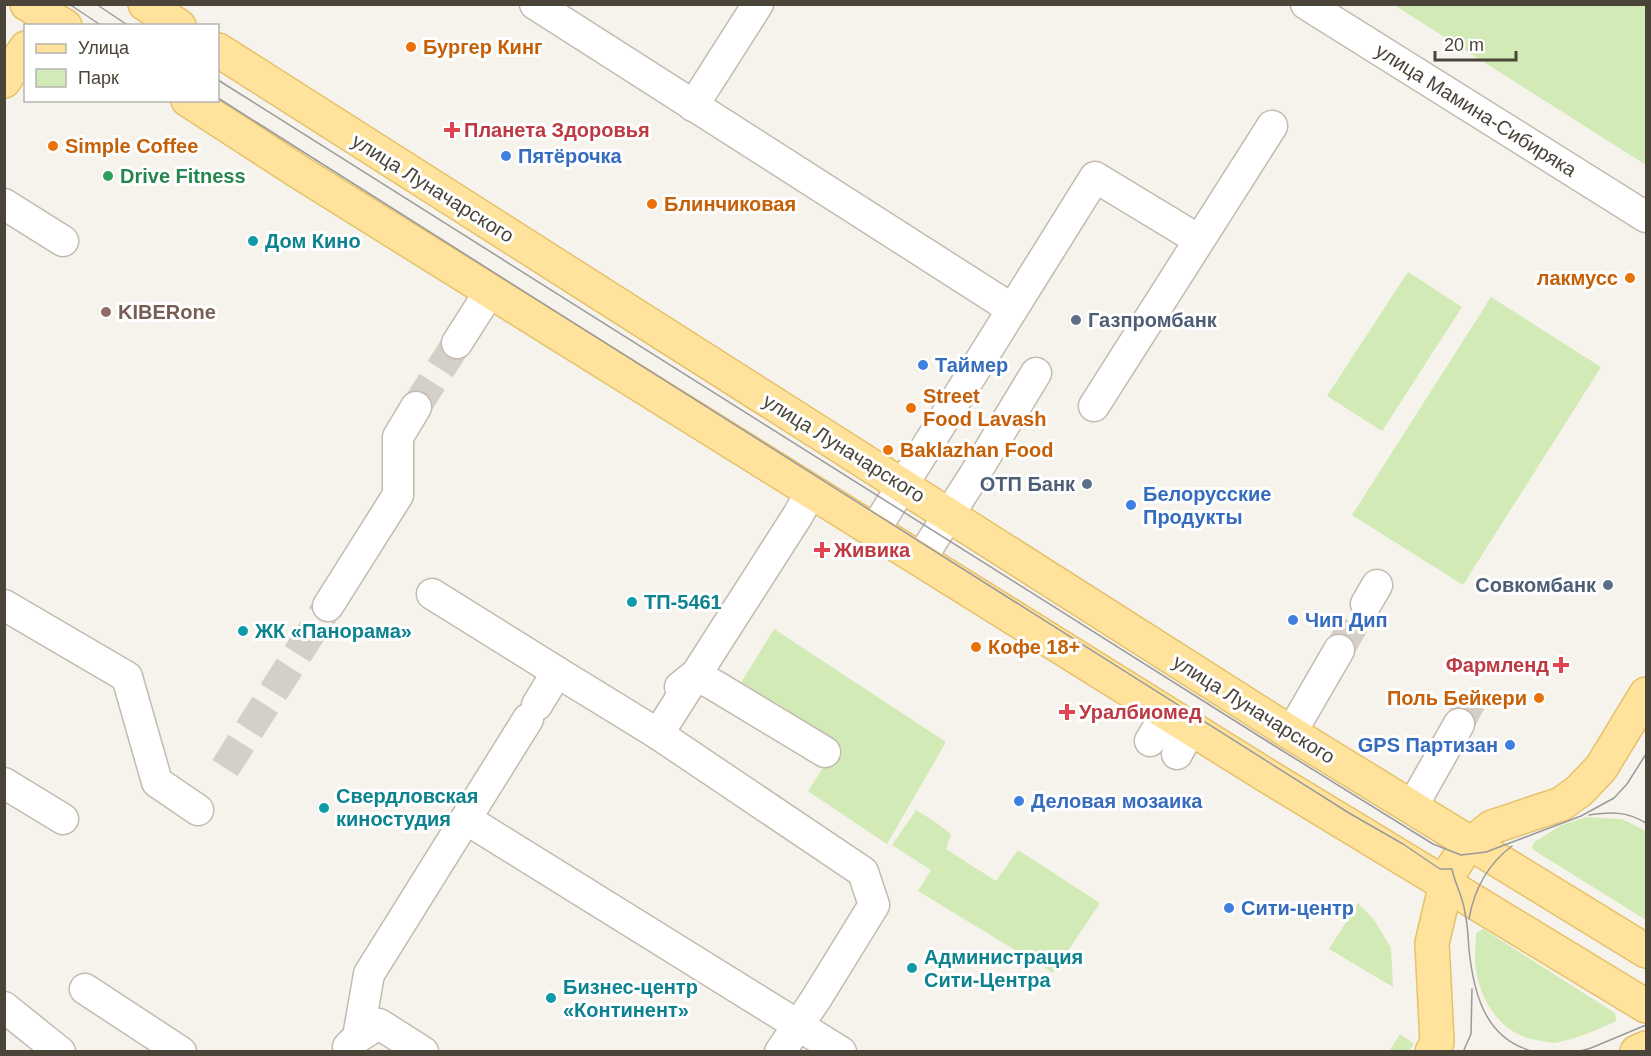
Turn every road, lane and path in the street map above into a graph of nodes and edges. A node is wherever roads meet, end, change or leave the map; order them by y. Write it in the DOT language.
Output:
graph roads {
  1 [pos="145,4"];
  2 [pos="536,4"];
  3 [pos="758,4"];
  4 [pos="1306,4"];
  5 [pos="176,24"];
  6 [pos="24,51"];
  7 [pos="219,51"];
  8 [pos="4,81"];
  9 [pos="191,102"];
  10 [pos="693,106"];
  11 [pos="1272,126"];
  12 [pos="4,204"];
  13 [pos="1647,217"];
  14 [pos="1199,240"];
  15 [pos="63,242"];
  16 [pos="490,291"];
  17 [pos="1012,309"];
  18 [pos="457,343"];
  19 [pos="1036,373"];
  20 [pos="1094,406"];
  21 [pos="416,407"];
  22 [pos="902,485"];
  23 [pos="811,492"];
  24 [pos="949,515"];
  25 [pos="874,531"];
  26 [pos="920,560"];
  27 [pos="432,594"];
  28 [pos="4,605"];
  29 [pos="328,606"];
  30 [pos="1339,650"];
  31 [pos="557,672"];
  32 [pos="695,675"];
  33 [pos="1647,694"];
  34 [pos="1459,723"];
  35 [pos="648,728"];
  36 [pos="1179,732"];
  37 [pos="1291,733"];
  38 [pos="1150,741"];
  39 [pos="825,752"];
  40 [pos="4,783"];
  41 [pos="1412,807"];
  42 [pos="198,810"];
  43 [pos="63,819"];
  44 [pos="466,819"];
  45 [pos="1472,843"];
  46 [pos="1446,884"];
  47 [pos="1647,951"];
  48 [pos="85,989"];
  49 [pos="1647,1006"];
  50 [pos="4,1007"];
  51 [pos="797,1024"];
  52 [pos="351,1044"];
  53 [pos="1647,1048"];
  54 [pos="60,1052"];
  55 [pos="181,1052"];
  56 [pos="423,1052"];
  57 [pos="780,1052"];
  58 [pos="841,1052"];
  59 [pos="1432,1052"];
  60 [pos="1637,1052"];
  1 -- 5 [label="main road"];
  2 -- 10 [label="street"];
  3 -- 10 [label="street"];
  4 -- 13 [label="street, улица Мамина-Сибиряка"];
  6 -- 8 [label="main road"];
  7 -- 22 [label="main road, улица Луначарского"];
  9 -- 16 [label="main road"];
  10 -- 17 [label="street"];
  11 -- 14 [label="street"];
  12 -- 15 [label="street"];
  14 -- 17 [label="street"];
  14 -- 20 [label="street"];
  16 -- 18 [label="street"];
  16 -- 23 [label="main road"];
  17 -- 22 [label="street"];
  19 -- 24 [label="street"];
  21 -- 29 [label="street"];
  22 -- 24 [label="main road, улица Луначарского"];
  22 -- 25 [label="street"];
  23 -- 25 [label="main road"];
  23 -- 32 [label="street"];
  24 -- 26 [label="street"];
  24 -- 37 [label="main road, улица Луначарского"];
  25 -- 26 [label="main road"];
  26 -- 36 [label="main road"];
  27 -- 31 [label="street"];
  28 -- 42 [label="street"];
  30 -- 37 [label="street"];
  31 -- 35 [label="street"];
  31 -- 44 [label="street"];
  32 -- 35 [label="street"];
  32 -- 39 [label="street"];
  33 -- 45 [label="main road"];
  34 -- 41 [label="street"];
  35 -- 51 [label="street"];
  36 -- 38 [label="street"];
  36 -- 46 [label="main road"];
  37 -- 41 [label="main road, улица Луначарского"];
  40 -- 43 [label="street"];
  41 -- 45 [label="main road, улица Луначарского"];
  44 -- 51 [label="street"];
  44 -- 52 [label="street"];
  45 -- 46 [label="main road"];
  45 -- 47 [label="main road, улица Луначарского"];
  46 -- 49 [label="main road"];
  46 -- 59 [label="main road"];
  48 -- 55 [label="street"];
  50 -- 54 [label="street"];
  51 -- 57 [label="street"];
  51 -- 58 [label="street"];
  52 -- 56 [label="street"];
  53 -- 60 [label="main road"];
}
